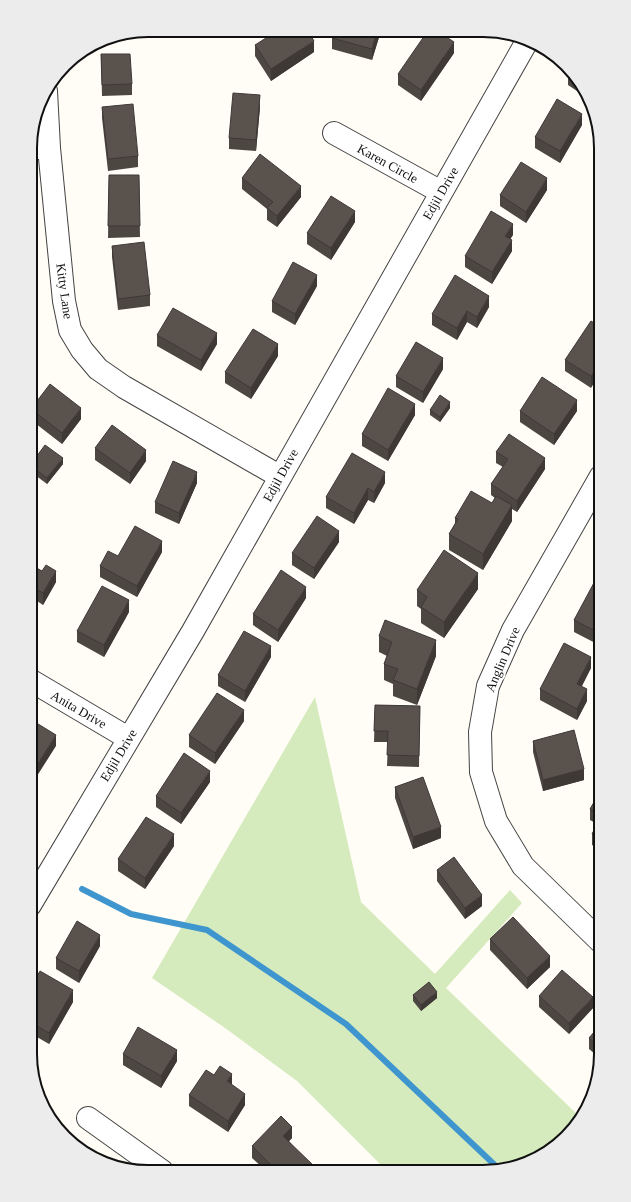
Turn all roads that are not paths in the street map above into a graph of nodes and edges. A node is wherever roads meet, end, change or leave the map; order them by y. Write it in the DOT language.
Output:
graph roads {
  1 [pos="524,45"];
  2 [pos="44,109"];
  3 [pos="334,133"];
  4 [pos="40,148"];
  5 [pos="441,192"];
  6 [pos="279,476"];
  7 [pos="594,488"];
  8 [pos="37,684"];
  9 [pos="128,738"];
  10 [pos="37,893"];
  11 [pos="594,935"];
  12 [pos="88,1118"];
  13 [pos="154,1165"];
  1 -- 5 [label="street, Edjil Drive"];
  2 -- 4 [label="street, Kitty Lane"];
  3 -- 5 [label="street, Karen Circle"];
  4 -- 6 [label="street, Kitty Lane"];
  5 -- 6 [label="street, Edjil Drive"];
  6 -- 9 [label="street, Edjil Drive"];
  7 -- 11 [label="street, Anglin Drive"];
  8 -- 9 [label="street, Anita Drive"];
  9 -- 10 [label="street, Edjil Drive"];
  12 -- 13 [label="street"];
}
